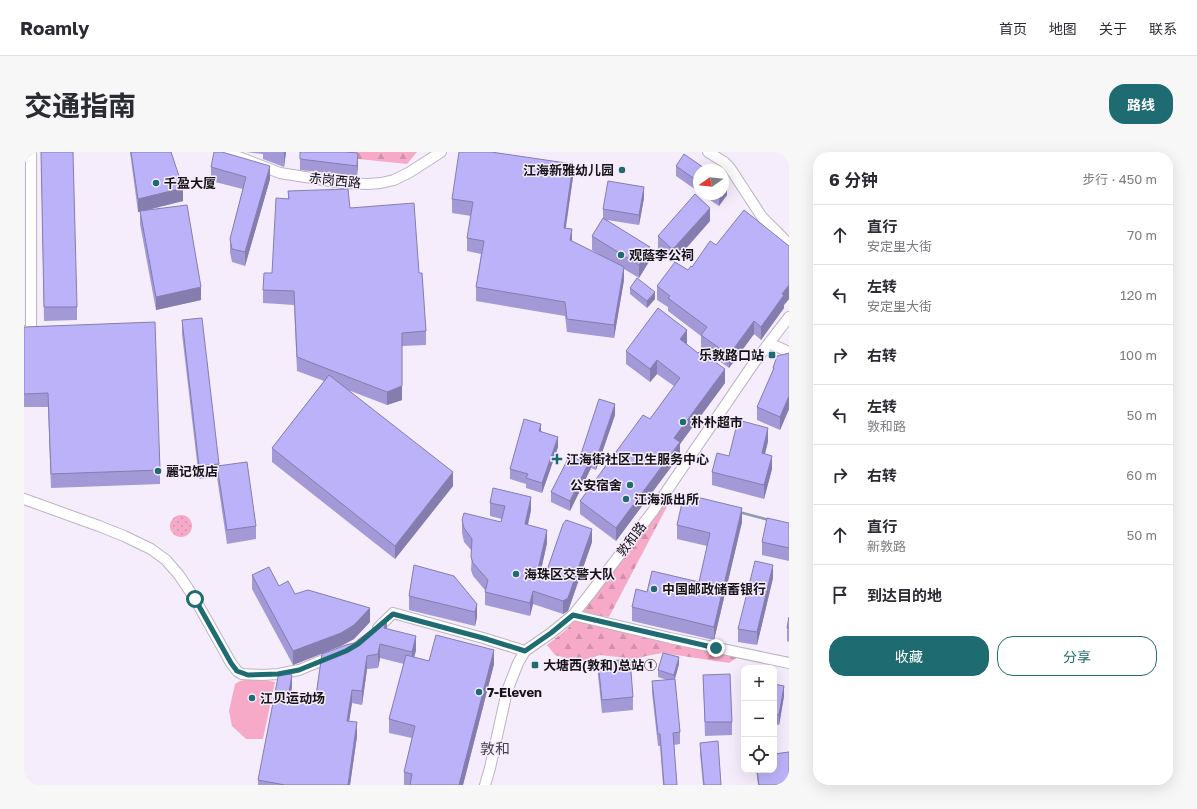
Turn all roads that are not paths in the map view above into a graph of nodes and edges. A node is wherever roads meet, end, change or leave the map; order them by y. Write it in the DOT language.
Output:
graph roads {
  1 [pos="31,152"];
  2 [pos="226,152"];
  3 [pos="441,152"];
  4 [pos="708,152"];
  5 [pos="789,244"];
  6 [pos="789,317"];
  7 [pos="24,331"];
  8 [pos="769,344"];
  9 [pos="789,352"];
  10 [pos="24,499"];
  11 [pos="573,615"];
  12 [pos="372,632"];
  13 [pos="525,651"];
  14 [pos="340,653"];
  15 [pos="789,663"];
  16 [pos="485,785"];
  1 -- 7 [label="street"];
  2 -- 3 [label="street, 赤岗西路"];
  4 -- 5 [label="street"];
  6 -- 8 [label="street, 敦和路"];
  8 -- 9 [label="street"];
  8 -- 11 [label="street, 敦和路"];
  10 -- 14 [label="street"];
  11 -- 13 [label="street, 敦和路"];
  11 -- 15 [label="street"];
  12 -- 13 [label="street"];
  13 -- 16 [label="street, 敦和路"];
}
